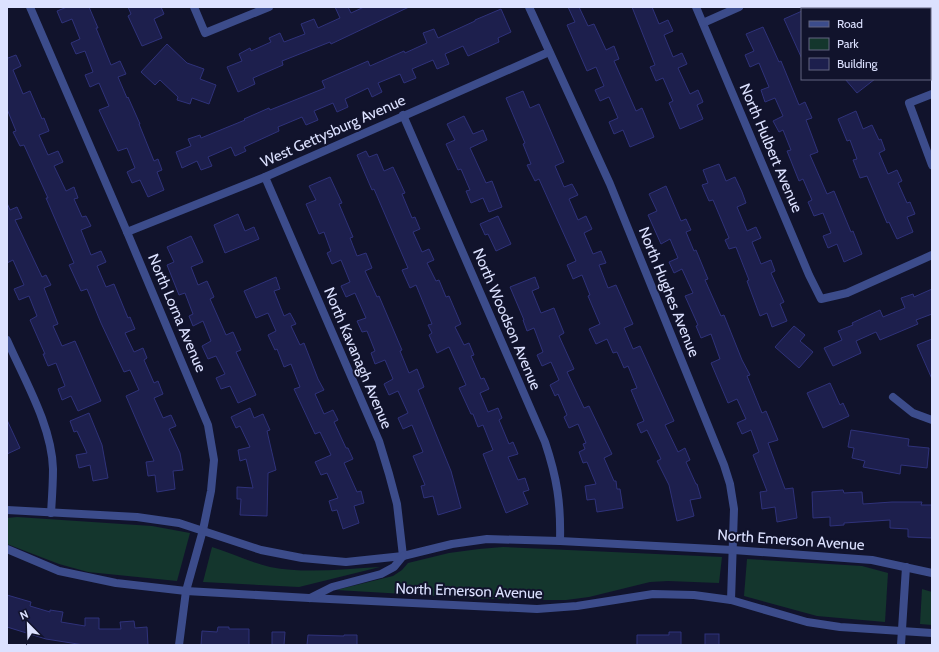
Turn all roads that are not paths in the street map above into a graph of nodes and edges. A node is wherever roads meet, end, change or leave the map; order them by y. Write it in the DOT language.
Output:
graph roads {
  1 [pos="30,7"];
  2 [pos="194,7"];
  3 [pos="269,7"];
  4 [pos="529,7"];
  5 [pos="696,7"];
  6 [pos="739,7"];
  7 [pos="703,22"];
  8 [pos="549,52"];
  9 [pos="932,94"];
  10 [pos="403,115"];
  11 [pos="932,165"];
  12 [pos="265,177"];
  13 [pos="127,232"];
  14 [pos="932,255"];
  15 [pos="7,340"];
  16 [pos="893,396"];
  17 [pos="932,420"];
  18 [pos="7,510"];
  19 [pos="51,512"];
  20 [pos="203,530"];
  21 [pos="560,541"];
  22 [pos="7,549"];
  23 [pos="733,550"];
  24 [pos="403,556"];
  25 [pos="906,567"];
  26 [pos="932,573"];
  27 [pos="186,591"];
  28 [pos="309,598"];
  29 [pos="731,600"];
  30 [pos="902,631"];
  31 [pos="932,634"];
  32 [pos="179,645"];
  33 [pos="901,645"];
  1 -- 13 [label="street, North Lorna Avenue"];
  2 -- 3 [label="street"];
  4 -- 8 [label="street, North Hughes Avenue"];
  5 -- 7 [label="street, North Hulbert Avenue"];
  6 -- 7 [label="street"];
  7 -- 14 [label="street, North Hulbert Avenue"];
  8 -- 10 [label="street, West Gettysburg Avenue"];
  8 -- 23 [label="street, North Hughes Avenue"];
  9 -- 11 [label="street"];
  10 -- 12 [label="street, West Gettysburg Avenue"];
  10 -- 21 [label="street, North Woodson Avenue"];
  12 -- 13 [label="street, West Gettysburg Avenue"];
  12 -- 24 [label="street, North Kavanagh Avenue"];
  13 -- 20 [label="street, North Lorna Avenue"];
  15 -- 19 [label="street"];
  16 -- 17 [label="street"];
  18 -- 19 [label="street, North Emerson Avenue"];
  19 -- 20 [label="street, North Emerson Avenue"];
  20 -- 24 [label="street, North Emerson Avenue"];
  20 -- 27 [label="street, North Lorna Avenue"];
  21 -- 23 [label="street, North Emerson Avenue"];
  21 -- 24 [label="street, North Emerson Avenue"];
  22 -- 27 [label="street, North Emerson Avenue"];
  23 -- 25 [label="street, North Emerson Avenue"];
  23 -- 29 [label="street, North Hughes Avenue"];
  24 -- 28 [label="street"];
  25 -- 26 [label="street, North Emerson Avenue"];
  25 -- 30 [label="street"];
  27 -- 28 [label="street, North Emerson Avenue"];
  27 -- 32 [label="street, North Lorna Avenue"];
  28 -- 29 [label="street, North Emerson Avenue"];
  29 -- 30 [label="street, North Emerson Avenue"];
  30 -- 31 [label="street, North Emerson Avenue"];
  30 -- 33 [label="street"];
}
